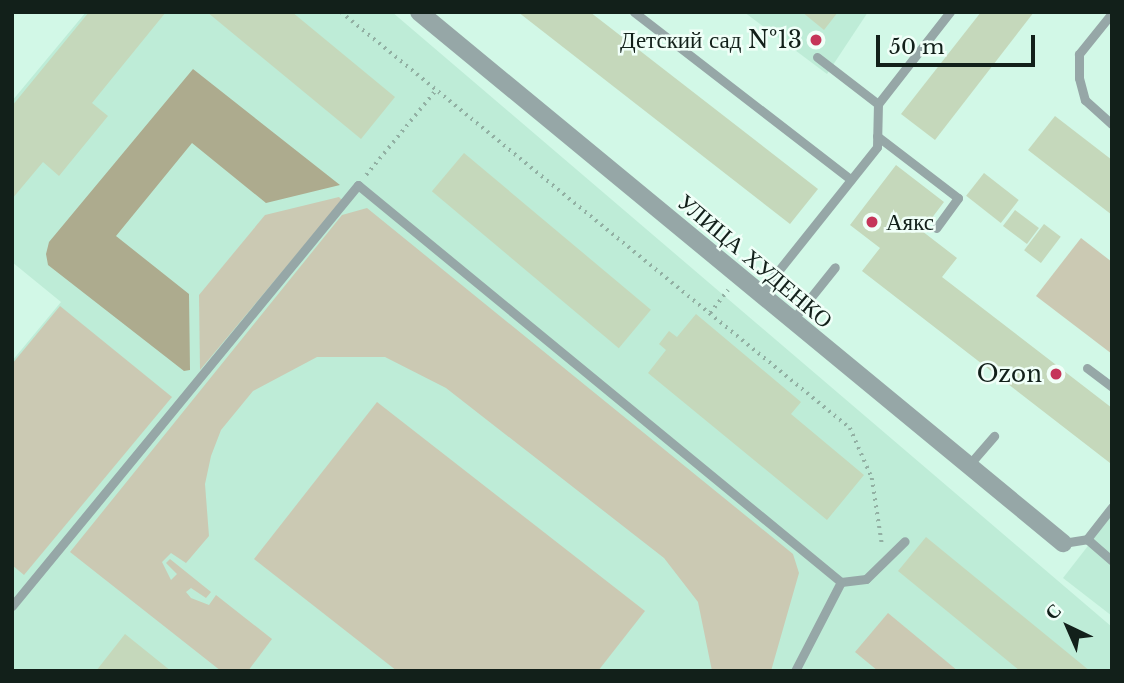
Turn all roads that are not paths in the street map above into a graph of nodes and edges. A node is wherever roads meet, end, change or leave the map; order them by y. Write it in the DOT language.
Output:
graph roads {
  1 [pos="419,12"];
  2 [pos="634,12"];
  3 [pos="950,12"];
  4 [pos="1112,13"];
  5 [pos="817,57"];
  6 [pos="878,104"];
  7 [pos="1112,124"];
  8 [pos="877,136"];
  9 [pos="851,180"];
  10 [pos="936,228"];
  11 [pos="835,267"];
  12 [pos="758,297"];
  13 [pos="790,323"];
  14 [pos="1087,368"];
  15 [pos="1112,387"];
  16 [pos="994,436"];
  17 [pos="968,466"];
  18 [pos="1112,507"];
  19 [pos="1087,539"];
  20 [pos="905,541"];
  21 [pos="1063,543"];
  22 [pos="1112,561"];
  23 [pos="841,582"];
  24 [pos="12,606"];
  25 [pos="795,671"];
  1 -- 12 [label="street, УЛИЦА ХУДЕНКО"];
  2 -- 9 [label="lane"];
  3 -- 6 [label="lane"];
  4 -- 7 [label="lane"];
  5 -- 6 [label="lane"];
  6 -- 8 [label="lane"];
  8 -- 9 [label="lane"];
  8 -- 10 [label="lane"];
  9 -- 12 [label="lane"];
  11 -- 13 [label="lane"];
  12 -- 13 [label="street, УЛИЦА ХУДЕНКО"];
  13 -- 17 [label="street, УЛИЦА ХУДЕНКО"];
  14 -- 15 [label="lane"];
  16 -- 17 [label="lane"];
  17 -- 21 [label="street, УЛИЦА ХУДЕНКО"];
  18 -- 19 [label="lane"];
  19 -- 21 [label="lane"];
  19 -- 22 [label="lane"];
  20 -- 23 [label="lane"];
  23 -- 24 [label="lane"];
  23 -- 25 [label="lane"];
}
